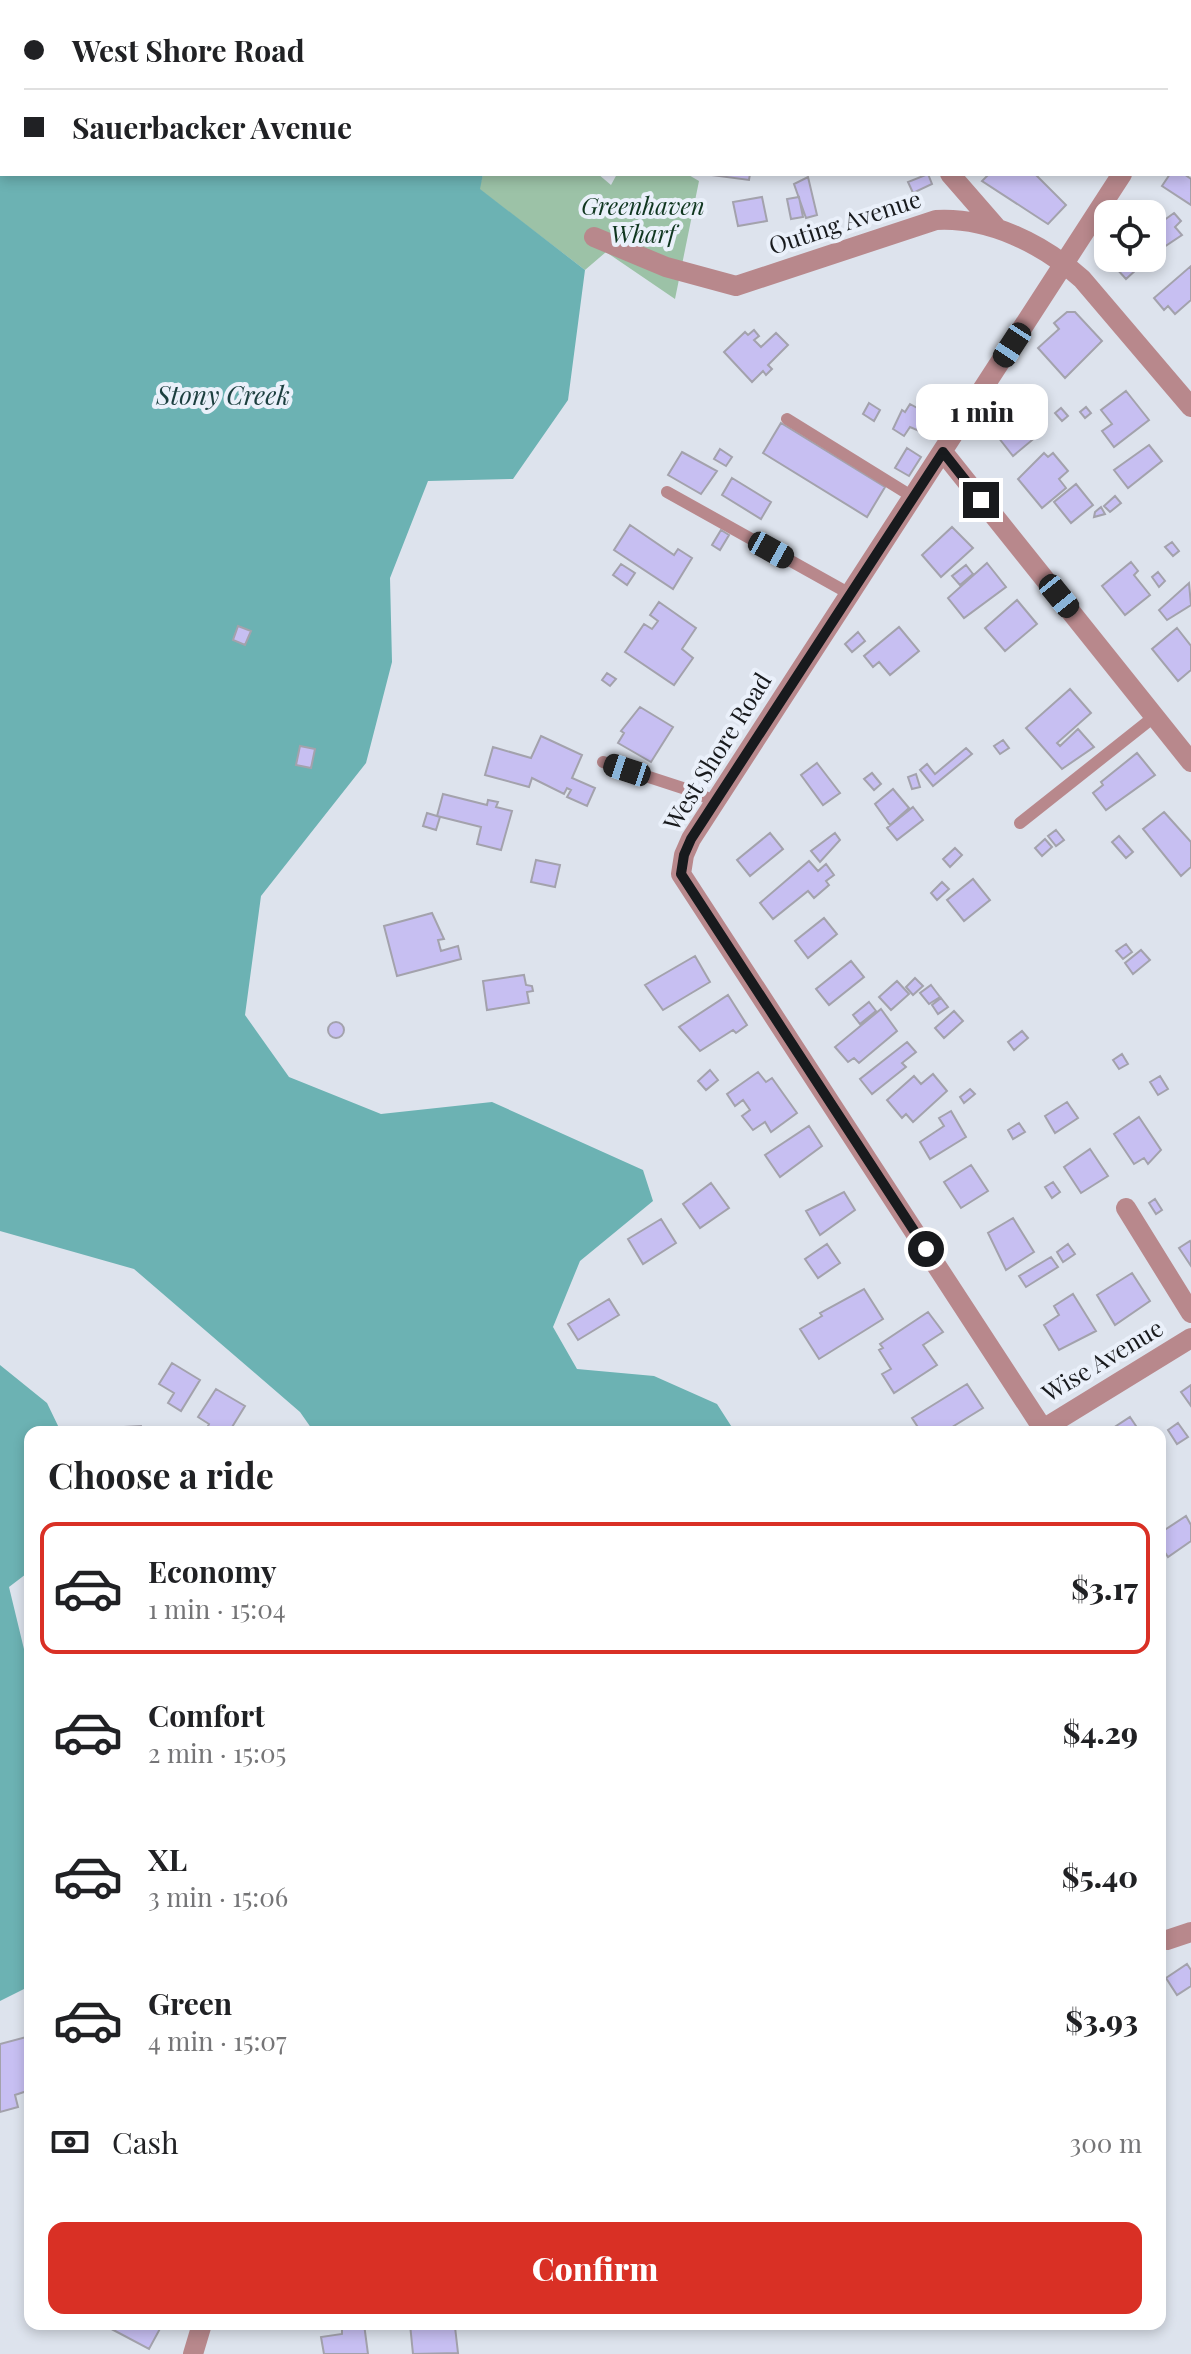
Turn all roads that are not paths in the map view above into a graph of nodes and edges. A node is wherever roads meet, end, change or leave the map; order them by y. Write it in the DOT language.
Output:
graph roads {
  1 [pos="952,176"];
  2 [pos="1121,176"];
  3 [pos="997,228"];
  4 [pos="594,237"];
  5 [pos="1064,263"];
  6 [pos="1191,407"];
  7 [pos="787,419"];
  8 [pos="943,452"];
  9 [pos="667,492"];
  10 [pos="913,497"];
  11 [pos="850,594"];
  12 [pos="1155,716"];
  13 [pos="603,762"];
  14 [pos="1191,762"];
  15 [pos="716,803"];
  16 [pos="1020,823"];
  17 [pos="1126,1208"];
  18 [pos="1191,1313"];
  19 [pos="1191,1338"];
  20 [pos="1041,1426"];
  21 [pos="1050,1426"];
  22 [pos="1191,1932"];
  23 [pos="1167,1940"];
  24 [pos="200,2330"];
  25 [pos="193,2354"];
  1 -- 3 [label="street"];
  2 -- 5 [label="street, West Shore Road"];
  3 -- 4 [label="street, Outing Avenue"];
  3 -- 5 [label="street, Outing Avenue"];
  5 -- 6 [label="street, Outing Avenue"];
  5 -- 8 [label="street, West Shore Road"];
  7 -- 10 [label="lane"];
  8 -- 10 [label="street, West Shore Road"];
  8 -- 12 [label="street"];
  9 -- 11 [label="lane"];
  10 -- 11 [label="street, West Shore Road"];
  11 -- 15 [label="street, West Shore Road"];
  12 -- 14 [label="street"];
  12 -- 16 [label="lane"];
  13 -- 15 [label="lane"];
  15 -- 20 [label="street, West Shore Road"];
  17 -- 18 [label="street"];
  19 -- 21 [label="street, Wise Avenue"];
  22 -- 23 [label="street"];
  24 -- 25 [label="street"];
}
